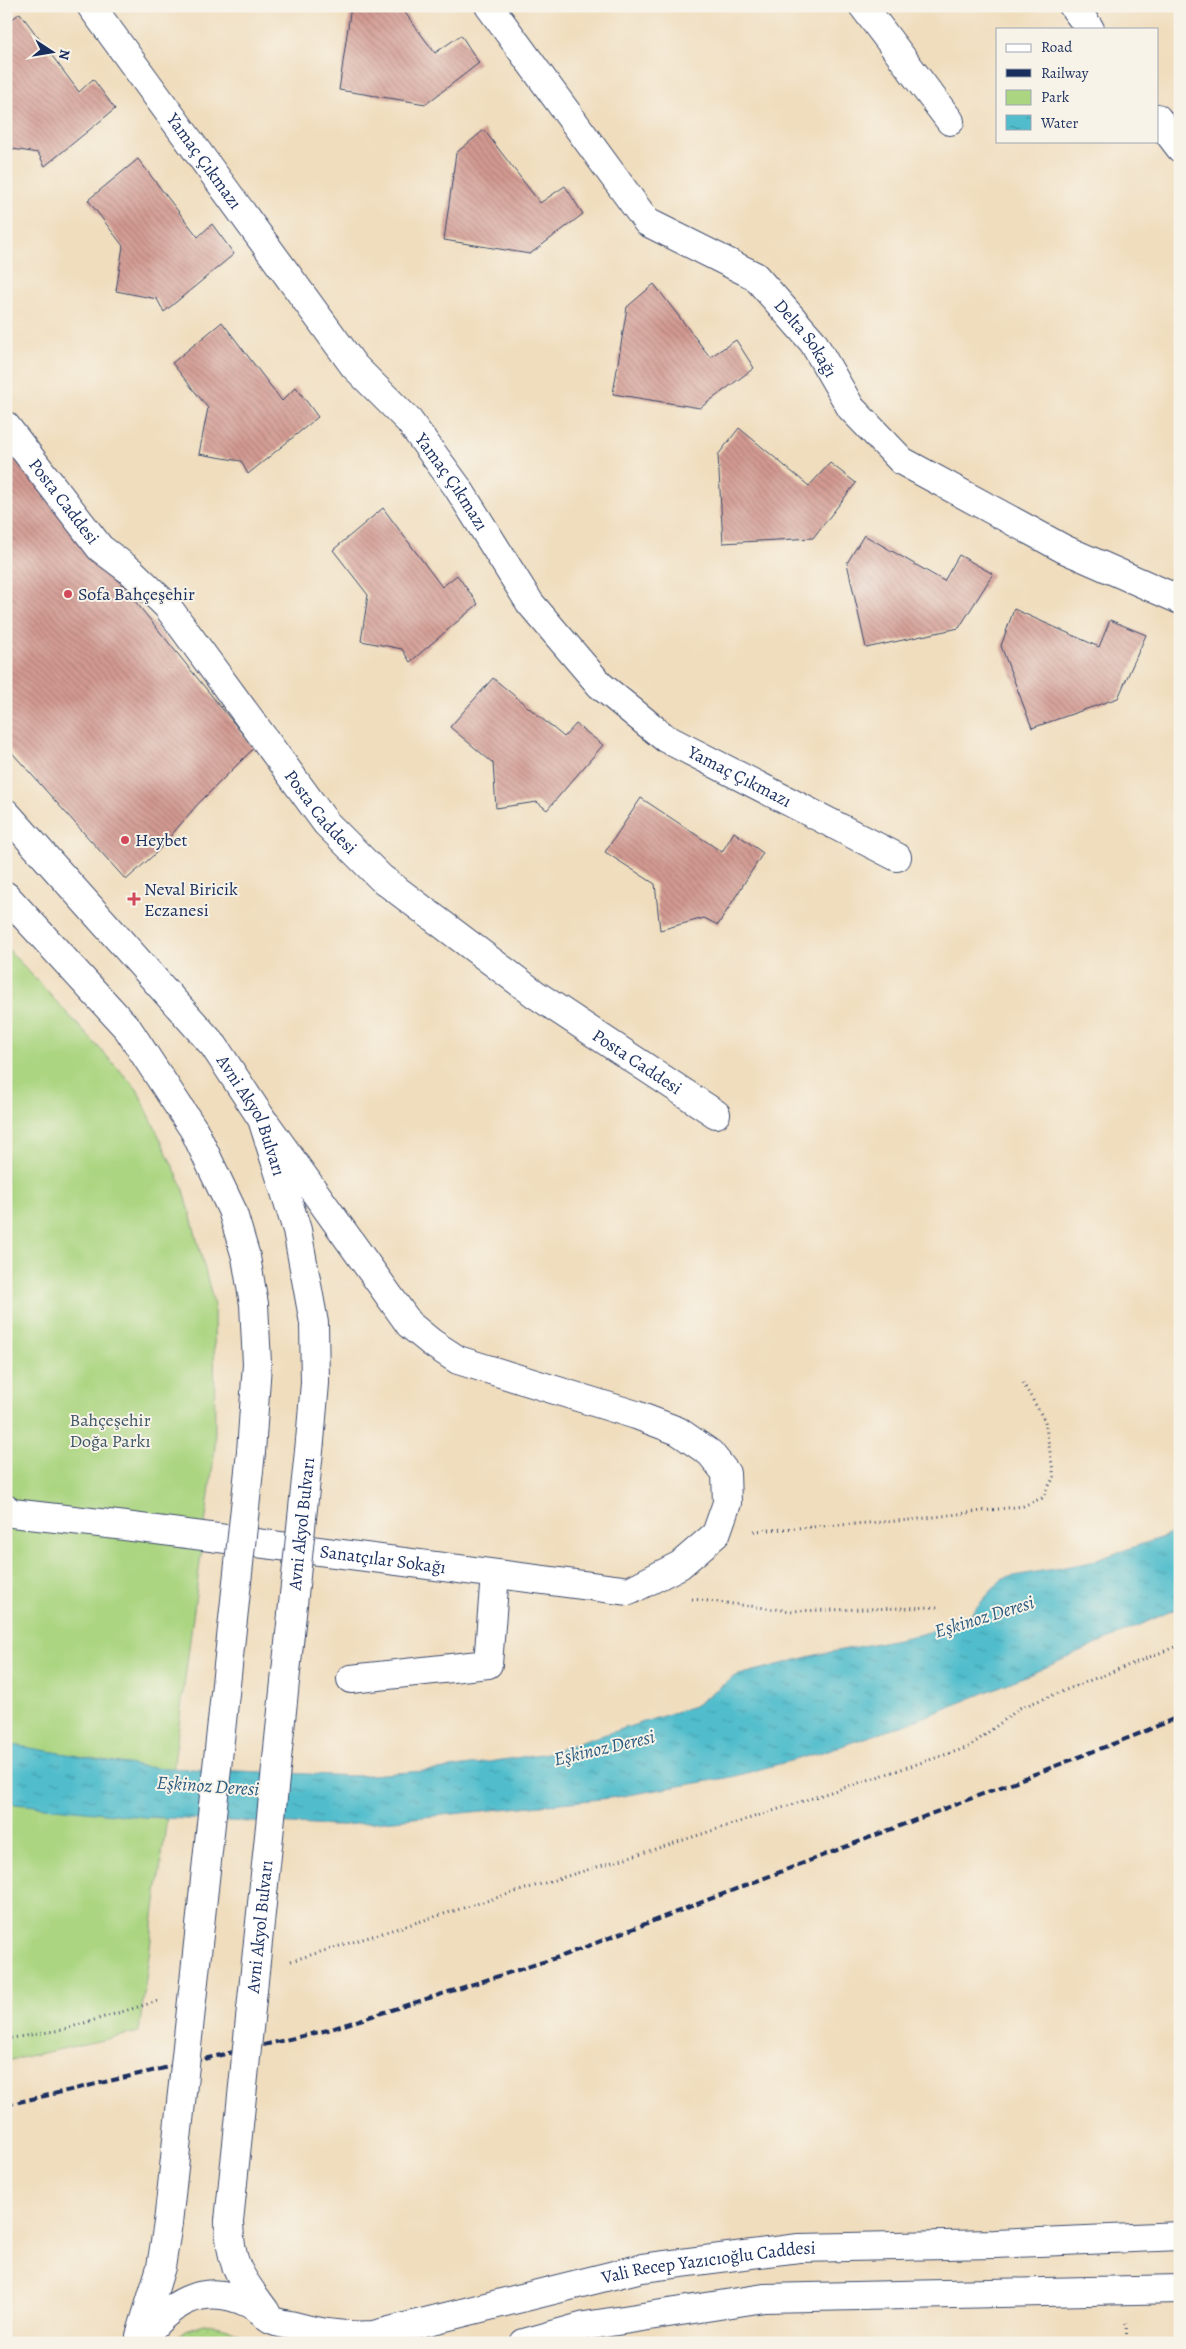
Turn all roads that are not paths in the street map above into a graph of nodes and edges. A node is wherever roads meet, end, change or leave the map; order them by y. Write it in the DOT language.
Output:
graph roads {
  1 [pos="91,6"];
  2 [pos="489,6"];
  3 [pos="863,6"];
  4 [pos="1073,6"];
  5 [pos="1089,28"];
  6 [pos="1158,119"];
  7 [pos="950,121"];
  8 [pos="1180,148"];
  9 [pos="6,426"];
  10 [pos="1180,600"];
  11 [pos="6,813"];
  12 [pos="897,857"];
  13 [pos="6,896"];
  14 [pos="716,1114"];
  15 [pos="262,1119"];
  16 [pos="8,1516"];
  17 [pos="495,1574"];
  18 [pos="351,1679"];
  19 [pos="1180,2236"];
  20 [pos="1180,2288"];
  21 [pos="278,2332"];
  22 [pos="139,2343"];
  23 [pos="524,2343"];
  1 -- 12 [label="main road, Yamaç Çıkmazı"];
  2 -- 10 [label="main road, Delta Sokağı"];
  3 -- 7 [label="main road"];
  4 -- 5 [label="main road"];
  6 -- 8 [label="main road"];
  9 -- 14 [label="main road, Posta Caddesi"];
  11 -- 15 [label="main road, Avni Akyol Bulvarı"];
  13 -- 22 [label="main road, bridge"];
  15 -- 17 [label="main road, Sanatçılar Sokağı"];
  15 -- 21 [label="main road, Avni Akyol Bulvarı, bridge"];
  16 -- 17 [label="main road, Sanatçılar Sokağı"];
  17 -- 18 [label="main road"];
  19 -- 21 [label="main road, Vali Recep Yazıcıoğlu Caddesi"];
  20 -- 23 [label="main road"];
  21 -- 22 [label="main road"];
}
